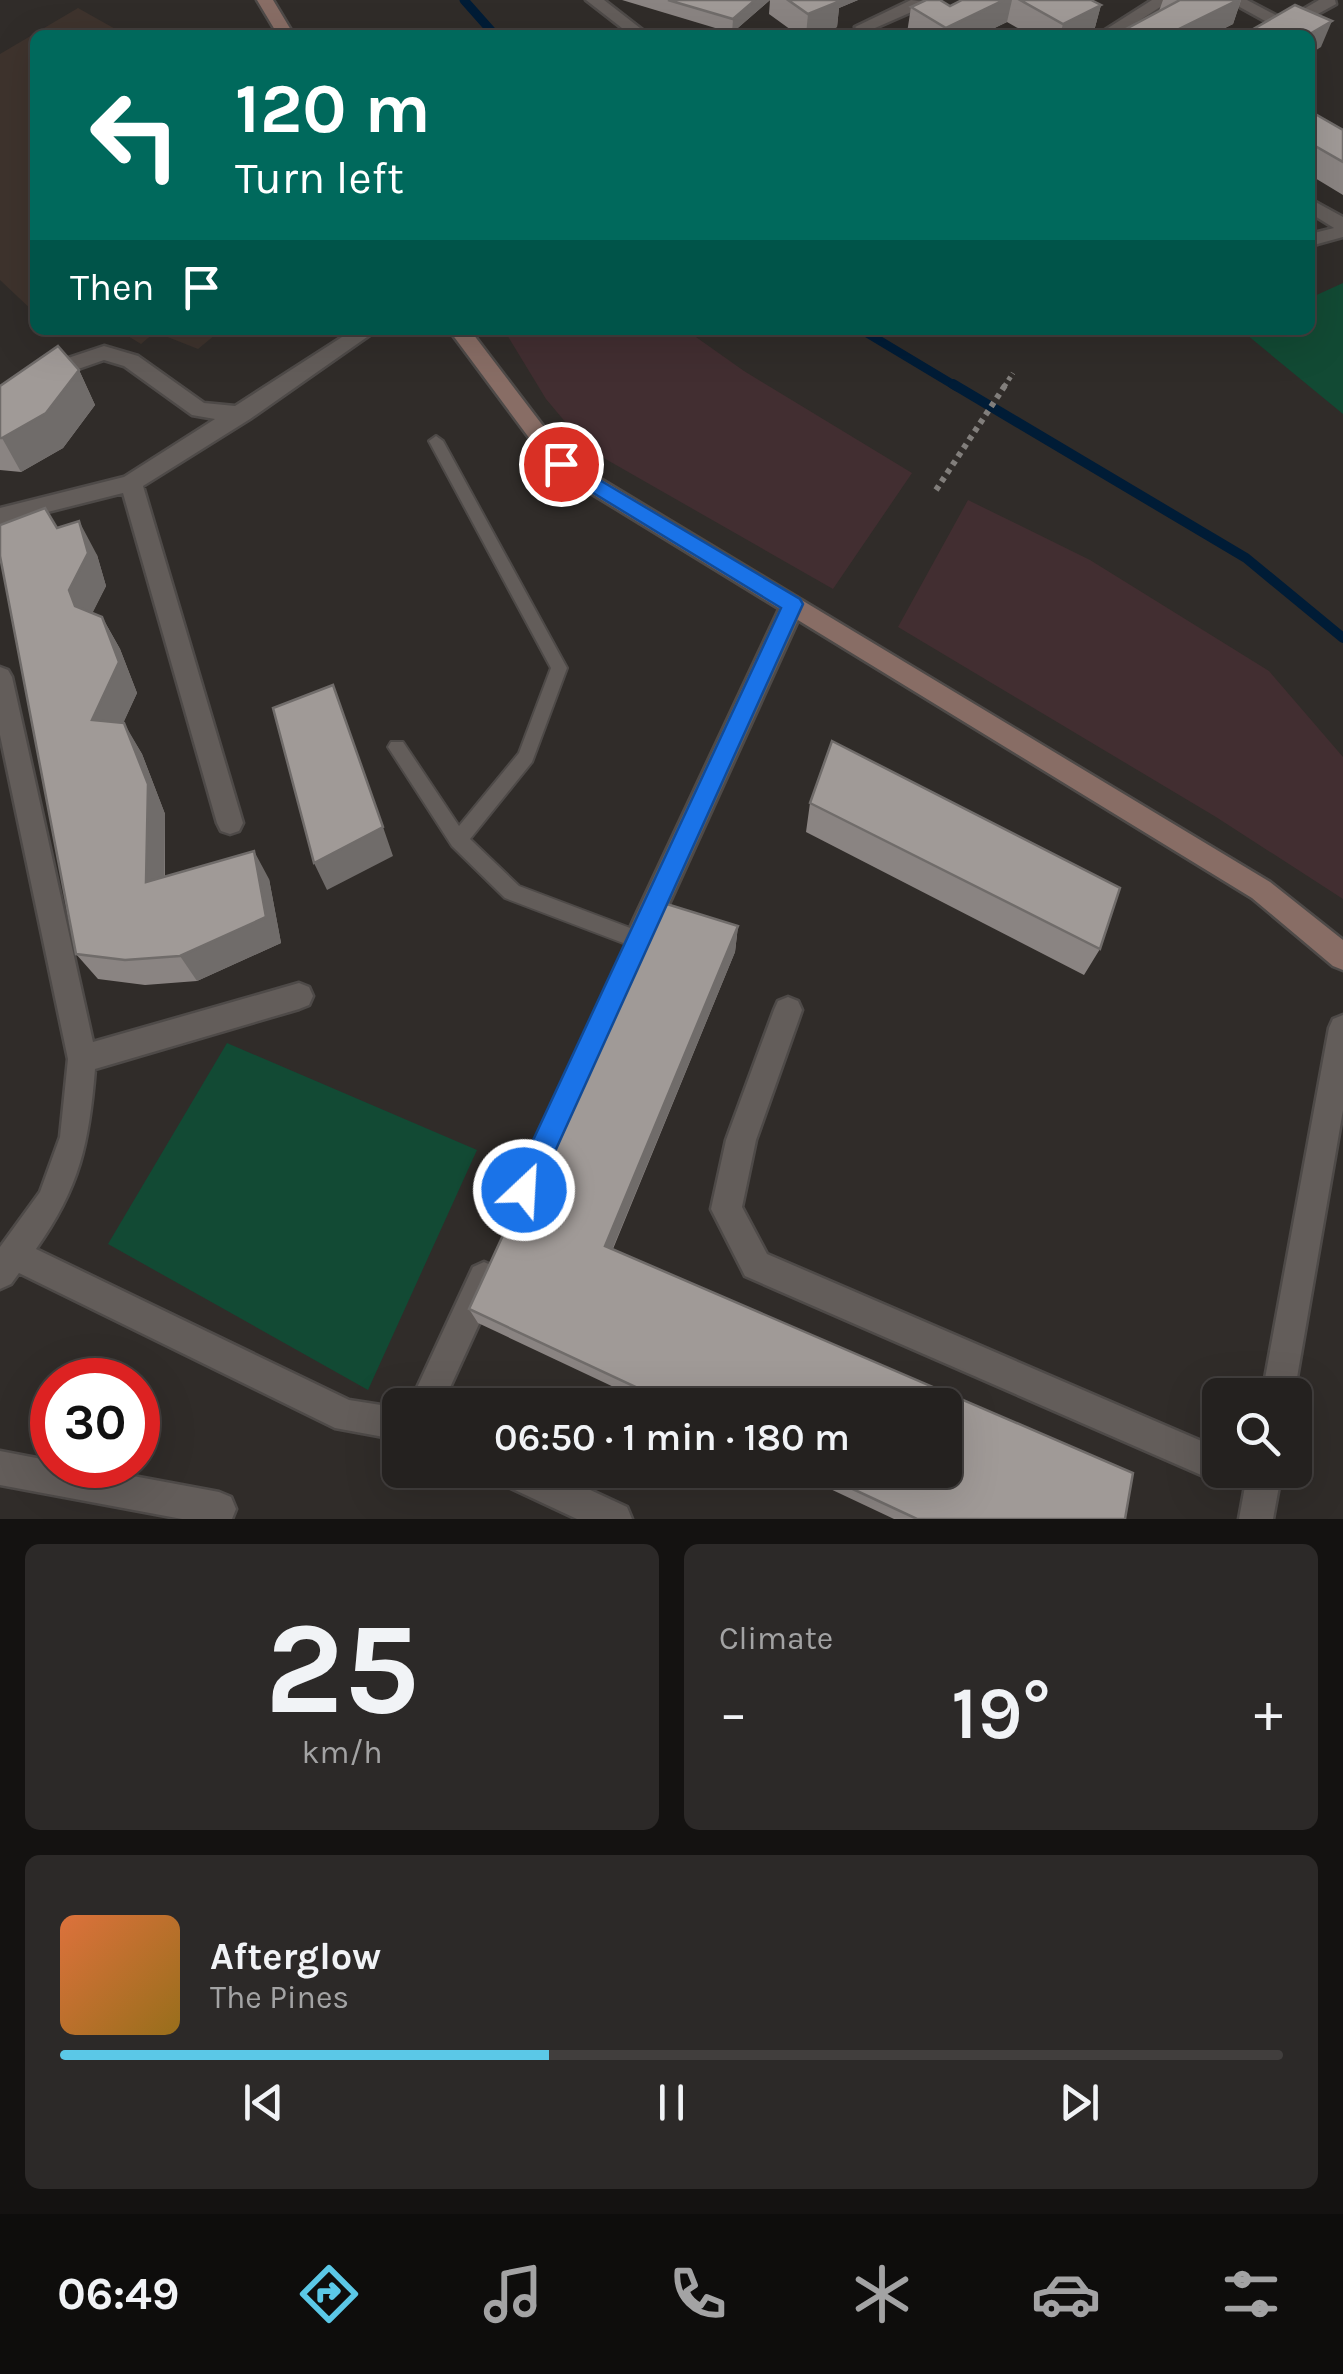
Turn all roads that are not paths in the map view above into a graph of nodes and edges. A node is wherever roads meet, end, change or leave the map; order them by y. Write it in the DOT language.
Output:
graph roads {
  1 [pos="265,0"];
  2 [pos="594,0"];
  3 [pos="919,0"];
  4 [pos="1163,0"];
  5 [pos="1235,0"];
  6 [pos="1327,0"];
  7 [pos="283,30"];
  8 [pos="634,30"];
  9 [pos="866,30"];
  10 [pos="1114,30"];
  11 [pos="1315,208"];
  12 [pos="1343,228"];
  13 [pos="1315,238"];
  14 [pos="360,335"];
  15 [pos="462,335"];
  16 [pos="0,412"];
  17 [pos="243,414"];
  18 [pos="436,442"];
  19 [pos="131,483"];
  20 [pos="0,516"];
  21 [pos="792,604"];
  22 [pos="0,676"];
  23 [pos="397,748"];
  24 [pos="230,823"];
  25 [pos="458,840"];
  26 [pos="635,949"];
  27 [pos="1343,956"];
  28 [pos="300,996"];
  29 [pos="788,1010"];
  30 [pos="1343,1028"];
  31 [pos="82,1059"];
  32 [pos="499,1244"];
  33 [pos="6,1264"];
  34 [pos="1281,1378"];
  35 [pos="433,1388"];
  36 [pos="382,1421"];
  37 [pos="1202,1458"];
  38 [pos="0,1468"];
  39 [pos="548,1488"];
  40 [pos="1261,1488"];
  41 [pos="220,1508"];
  42 [pos="614,1519"];
  43 [pos="1256,1519"];
  1 -- 7 [label="main road"];
  2 -- 8 [label="street"];
  3 -- 9 [label="street"];
  4 -- 10 [label="street"];
  5 -- 6 [label="street"];
  11 -- 12 [label="street"];
  12 -- 13 [label="street"];
  14 -- 17 [label="street"];
  15 -- 21 [label="main road"];
  16 -- 17 [label="street"];
  17 -- 19 [label="street"];
  18 -- 25 [label="lane"];
  19 -- 20 [label="street"];
  19 -- 24 [label="street"];
  21 -- 26 [label="street"];
  21 -- 27 [label="main road"];
  22 -- 31 [label="street"];
  23 -- 25 [label="lane"];
  25 -- 26 [label="lane"];
  28 -- 31 [label="street"];
  29 -- 37 [label="street"];
  30 -- 34 [label="street"];
  31 -- 33 [label="street"];
  32 -- 35 [label="street"];
  33 -- 36 [label="street"];
  38 -- 41 [label="street"];
  39 -- 42 [label="street"];
  40 -- 43 [label="street"];
}
